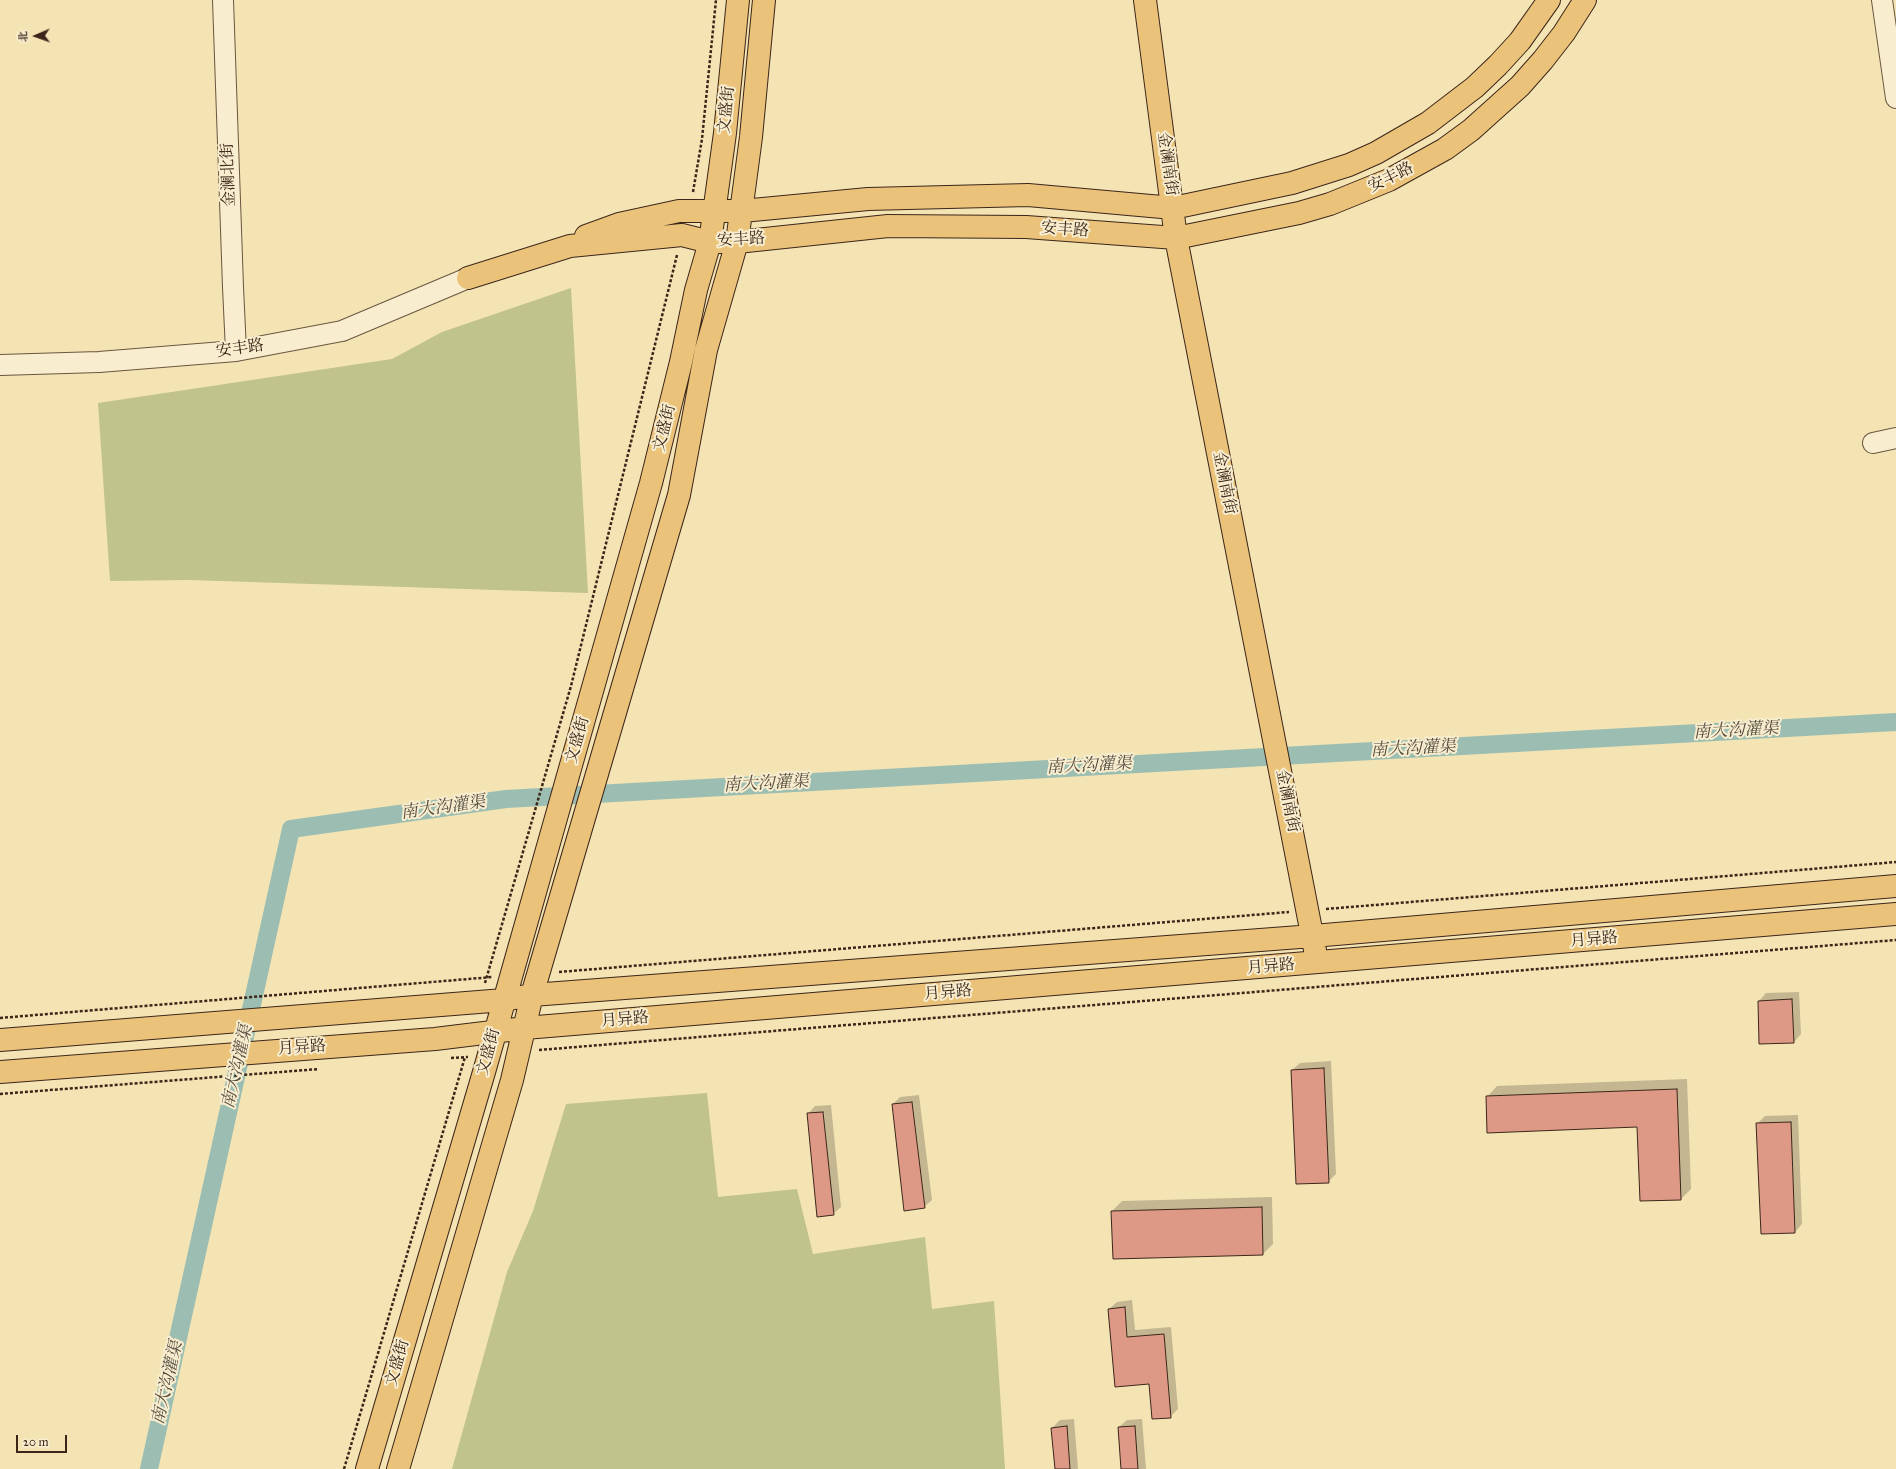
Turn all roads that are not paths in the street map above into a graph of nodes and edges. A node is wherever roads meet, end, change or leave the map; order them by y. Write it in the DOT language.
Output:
graph roads {
  1 [pos="223,0"];
  2 [pos="738,0"];
  3 [pos="764,0"];
  4 [pos="1145,0"];
  5 [pos="1549,0"];
  6 [pos="1585,0"];
  7 [pos="1882,0"];
  8 [pos="1896,98"];
  9 [pos="1172,208"];
  10 [pos="715,211"];
  11 [pos="742,212"];
  12 [pos="1176,238"];
  13 [pos="710,242"];
  14 [pos="737,242"];
  15 [pos="468,278"];
  16 [pos="236,351"];
  17 [pos="0,365"];
  18 [pos="1896,438"];
  19 [pos="1873,443"];
  20 [pos="1896,886"];
  21 [pos="1896,914"];
  22 [pos="1313,936"];
  23 [pos="1316,963"];
  24 [pos="532,995"];
  25 [pos="504,1000"];
  26 [pos="525,1028"];
  27 [pos="494,1033"];
  28 [pos="0,1040"];
  29 [pos="0,1072"];
  30 [pos="367,1469"];
  31 [pos="398,1469"];
  1 -- 16 [label="street, 金澜北街"];
  2 -- 10 [label="main road, 文盛街"];
  3 -- 11 [label="main road, 文盛街"];
  4 -- 9 [label="main road, 金澜南街"];
  5 -- 9 [label="main road, 安丰路"];
  6 -- 12 [label="main road, 安丰路"];
  7 -- 8 [label="street"];
  9 -- 11 [label="main road, 安丰路"];
  9 -- 12 [label="main road, 金澜南街"];
  10 -- 11 [label="main road, 安丰路"];
  10 -- 13 [label="main road, 文盛街"];
  10 -- 15 [label="main road, 安丰路"];
  11 -- 14 [label="main road, 文盛街"];
  12 -- 14 [label="main road, 安丰路"];
  12 -- 22 [label="main road, 金澜南街"];
  13 -- 14 [label="main road, 安丰路"];
  13 -- 15 [label="main road, 安丰路"];
  13 -- 25 [label="main road, 文盛街"];
  14 -- 24 [label="main road, 文盛街"];
  15 -- 16 [label="street, 安丰路"];
  16 -- 17 [label="street, 安丰路"];
  18 -- 19 [label="street"];
  20 -- 22 [label="main road, 月异路"];
  21 -- 23 [label="main road, 月异路"];
  22 -- 23 [label="main road, 金澜南街"];
  22 -- 24 [label="main road, 月异路"];
  23 -- 26 [label="main road, 月异路"];
  24 -- 25 [label="main road, 月异路"];
  24 -- 26 [label="main road, 文盛街"];
  25 -- 27 [label="main road, 文盛街"];
  25 -- 28 [label="main road, 月异路"];
  26 -- 27 [label="main road, 月异路"];
  26 -- 31 [label="main road, 文盛街"];
  27 -- 29 [label="main road, 月异路"];
  27 -- 30 [label="main road, 文盛街"];
}
